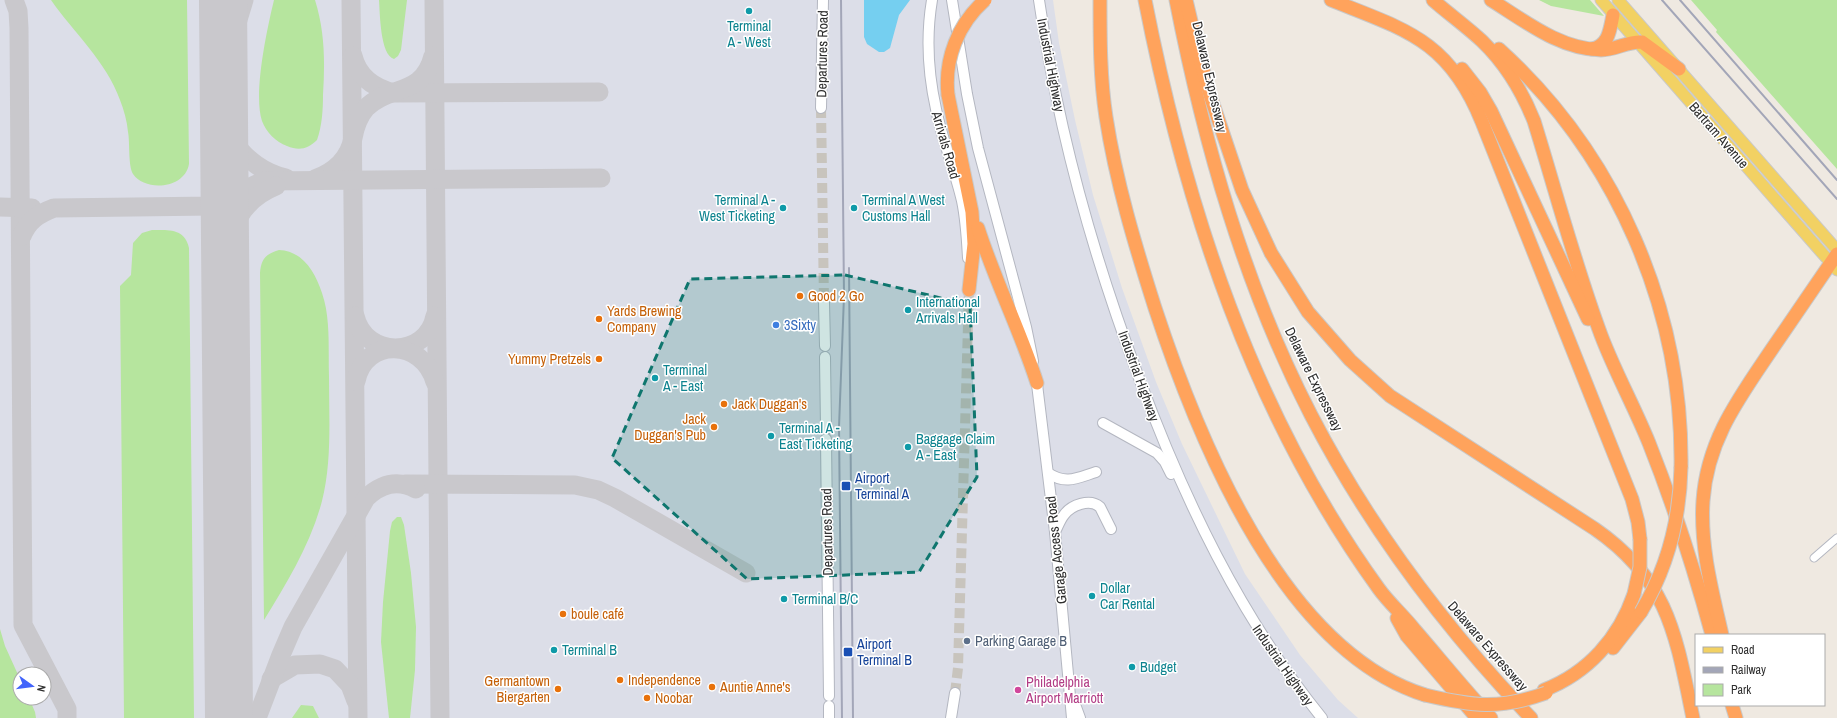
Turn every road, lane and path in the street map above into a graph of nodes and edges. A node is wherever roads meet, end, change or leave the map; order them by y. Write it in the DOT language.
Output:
graph roads {
  1 [pos="823,0"];
  2 [pos="932,0"];
  3 [pos="952,0"];
  4 [pos="984,0"];
  5 [pos="1039,0"];
  6 [pos="1100,0"];
  7 [pos="1145,0"];
  8 [pos="1176,0"];
  9 [pos="1186,0"];
  10 [pos="1330,0"];
  11 [pos="1433,0"];
  12 [pos="1491,0"];
  13 [pos="1601,0"];
  14 [pos="1618,0"];
  15 [pos="1613,15"];
  16 [pos="1638,42"];
  17 [pos="1592,49"];
  18 [pos="1679,69"];
  19 [pos="821,108"];
  20 [pos="970,203"];
  21 [pos="1837,250"];
  22 [pos="1835,262"];
  23 [pos="969,290"];
  24 [pos="824,302"];
  25 [pos="825,346"];
  26 [pos="825,357"];
  27 [pos="1037,383"];
  28 [pos="1103,424"];
  29 [pos="1096,472"];
  30 [pos="1048,473"];
  31 [pos="1661,474"];
  32 [pos="1188,498"];
  33 [pos="1112,529"];
  34 [pos="1055,532"];
  35 [pos="1837,538"];
  36 [pos="1814,558"];
  37 [pos="1380,591"];
  38 [pos="1712,634"];
  39 [pos="1722,634"];
  40 [pos="1545,691"];
  41 [pos="955,693"];
  42 [pos="1070,702"];
  43 [pos="1732,706"];
  44 [pos="1737,706"];
  45 [pos="829,718"];
  46 [pos="951,718"];
  47 [pos="1072,718"];
  48 [pos="1080,718"];
  49 [pos="1322,718"];
  50 [pos="1477,718"];
  51 [pos="1491,718"];
  52 [pos="1531,718"];
  53 [pos="1693,718"];
  54 [pos="1736,718"];
  55 [pos="1740,718"];
  1 -- 19 [label="street, Departures Road"];
  2 -- 23 [label="street, Arrivals Road"];
  3 -- 27 [label="street, Garage Access Road"];
  4 -- 20 [label="highway, bridge"];
  5 -- 32 [label="street, Industrial Highway"];
  6 -- 40 [label="highway, bridge"];
  7 -- 37 [label="highway"];
  8 -- 52 [label="highway, Delaware Expressway"];
  9 -- 53 [label="highway"];
  10 -- 31 [label="highway"];
  10 -- 40 [label="highway, bridge"];
  11 -- 31 [label="highway"];
  11 -- 40 [label="highway, bridge"];
  12 -- 17 [label="highway"];
  13 -- 15 [label="main road, Bartram Avenue"];
  14 -- 18 [label="main road, Bartram Avenue"];
  15 -- 16 [label="main road, Bartram Avenue"];
  15 -- 17 [label="highway"];
  16 -- 17 [label="highway"];
  16 -- 18 [label="highway"];
  16 -- 22 [label="main road, Bartram Avenue"];
  18 -- 21 [label="main road, Bartram Avenue"];
  20 -- 23 [label="highway"];
  20 -- 27 [label="highway"];
  22 -- 39 [label="highway"];
  24 -- 25 [label="street"];
  26 -- 45 [label="street, Departures Road"];
  27 -- 30 [label="street, Garage Access Road"];
  28 -- 32 [label="street"];
  29 -- 30 [label="street"];
  30 -- 34 [label="street, Garage Access Road"];
  31 -- 38 [label="highway"];
  32 -- 49 [label="street, Industrial Highway"];
  33 -- 34 [label="street"];
  34 -- 42 [label="street, Garage Access Road"];
  35 -- 36 [label="street"];
  37 -- 50 [label="highway"];
  37 -- 51 [label="highway"];
  41 -- 46 [label="street"];
  42 -- 47 [label="street, Garage Access Road"];
  42 -- 48 [label="street"];
  43 -- 54 [label="highway"];
  44 -- 55 [label="highway"];
}
